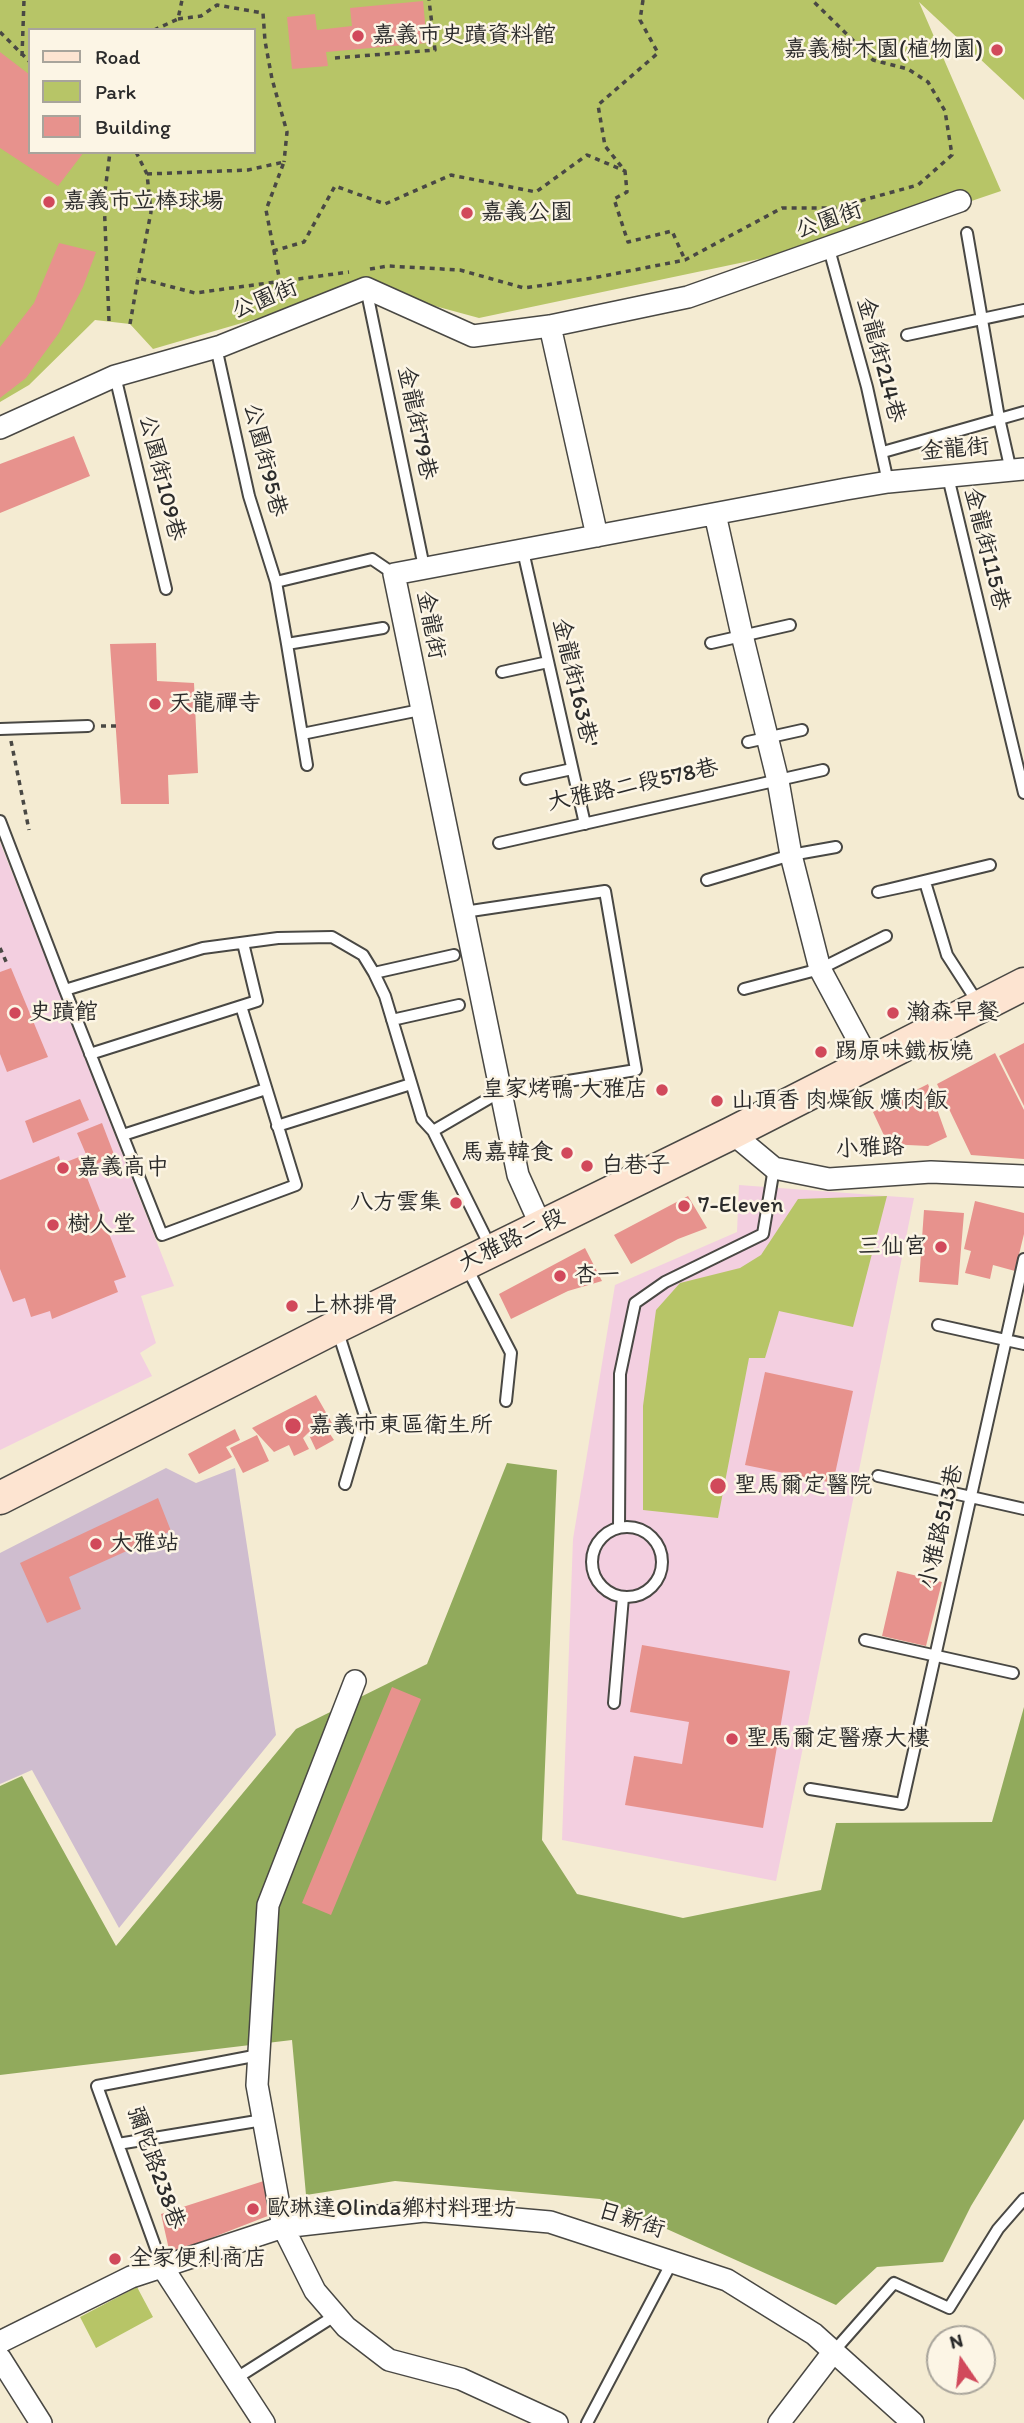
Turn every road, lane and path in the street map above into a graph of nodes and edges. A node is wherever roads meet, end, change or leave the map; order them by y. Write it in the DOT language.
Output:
graph roads {
  1 [pos="24,0"];
  2 [pos="182,0"];
  3 [pos="429,0"];
  4 [pos="643,0"];
  5 [pos="811,0"];
  6 [pos="178,19"];
  7 [pos="158,28"];
  8 [pos="0,32"];
  9 [pos="22,56"];
  10 [pos="335,58"];
  11 [pos="28,60"];
  12 [pos="110,154"];
  13 [pos="137,154"];
  14 [pos="284,162"];
  15 [pos="625,171"];
  16 [pos="148,174"];
  17 [pos="960,201"];
  18 [pos="968,233"];
  19 [pos="828,249"];
  20 [pos="274,251"];
  21 [pos="685,260"];
  22 [pos="138,278"];
  23 [pos="280,282"];
  24 [pos="366,288"];
  25 [pos="1024,310"];
  26 [pos="983,320"];
  27 [pos="109,321"];
  28 [pos="130,324"];
  29 [pos="550,326"];
  30 [pos="907,335"];
  31 [pos="216,347"];
  32 [pos="115,376"];
  33 [pos="1024,412"];
  34 [pos="999,418"];
  35 [pos="0,428"];
  36 [pos="883,452"];
  37 [pos="1018,470"];
  38 [pos="947,477"];
  39 [pos="888,482"];
  40 [pos="715,514"];
  41 [pos="597,536"];
  42 [pos="523,551"];
  43 [pos="424,567"];
  44 [pos="394,574"];
  45 [pos="276,582"];
  46 [pos="166,589"];
  47 [pos="790,625"];
  48 [pos="383,628"];
  49 [pos="742,635"];
  50 [pos="711,643"];
  51 [pos="287,644"];
  52 [pos="548,662"];
  53 [pos="502,672"];
  54 [pos="420,710"];
  55 [pos="88,726"];
  56 [pos="4,728"];
  57 [pos="802,730"];
  58 [pos="302,734"];
  59 [pos="757,740"];
  60 [pos="307,765"];
  61 [pos="572,769"];
  62 [pos="823,770"];
  63 [pos="526,779"];
  64 [pos="778,781"];
  65 [pos="1024,793"];
  66 [pos="0,821"];
  67 [pos="585,824"];
  68 [pos="29,830"];
  69 [pos="499,843"];
  70 [pos="836,847"];
  71 [pos="791,855"];
  72 [pos="990,865"];
  73 [pos="707,880"];
  74 [pos="464,912"];
  75 [pos="886,936"];
  76 [pos="243,943"];
  77 [pos="0,948"];
  78 [pos="454,955"];
  79 [pos="8,966"];
  80 [pos="820,969"];
  81 [pos="374,974"];
  82 [pos="1024,984"];
  83 [pos="744,989"];
  84 [pos="65,990"];
  85 [pos="459,1005"];
  86 [pos="980,1005"];
  87 [pos="241,1006"];
  88 [pos="392,1020"];
  89 [pos="90,1054"];
  90 [pos="870,1062"];
  91 [pos="411,1084"];
  92 [pos="266,1089"];
  93 [pos="500,1092"];
  94 [pos="277,1126"];
  95 [pos="433,1131"];
  96 [pos="732,1133"];
  97 [pos="123,1135"];
  98 [pos="775,1168"];
  99 [pos="1024,1176"];
  100 [pos="541,1226"];
  101 [pos="479,1257"];
  102 [pos="1024,1259"];
  103 [pos="938,1325"];
  104 [pos="336,1326"];
  105 [pos="1006,1340"];
  106 [pos="1024,1344"];
  107 [pos="506,1401"];
  108 [pos="878,1476"];
  109 [pos="345,1484"];
  110 [pos="971,1497"];
  111 [pos="0,1498"];
  112 [pos="1024,1510"];
  113 [pos="619,1527"];
  114 [pos="623,1597"];
  115 [pos="865,1640"];
  116 [pos="935,1656"];
  117 [pos="1013,1673"];
  118 [pos="355,1681"];
  119 [pos="614,1703"];
  120 [pos="810,1789"];
  121 [pos="259,2055"];
  122 [pos="263,2120"];
  123 [pos="118,2144"];
  124 [pos="1024,2199"];
  125 [pos="283,2227"];
  126 [pos="672,2262"];
  127 [pos="163,2268"];
  128 [pos="336,2315"];
  129 [pos="0,2342"];
  130 [pos="835,2351"];
  131 [pos="0,2358"];
  132 [pos="235,2379"];
  133 [pos="41,2423"];
  134 [pos="264,2423"];
  135 [pos="557,2423"];
  136 [pos="586,2423"];
  137 [pos="779,2423"];
  138 [pos="914,2423"];
  1 -- 9 [label="path"];
  2 -- 6 [label="path"];
  3 -- 10 [label="path"];
  4 -- 15 [label="path"];
  5 -- 21 [label="path"];
  6 -- 7 [label="path"];
  6 -- 14 [label="path"];
  8 -- 9 [label="path"];
  9 -- 11 [label="path"];
  12 -- 27 [label="path"];
  13 -- 16 [label="path"];
  14 -- 16 [label="path"];
  14 -- 20 [label="path"];
  15 -- 20 [label="path"];
  15 -- 21 [label="path"];
  16 -- 22 [label="path"];
  17 -- 19 [label="street, 公園街"];
  18 -- 26 [label="lane"];
  19 -- 29 [label="street, 公園街"];
  19 -- 36 [label="lane, 金龍街214巷"];
  20 -- 23 [label="path"];
  21 -- 23 [label="path"];
  22 -- 23 [label="path"];
  22 -- 28 [label="path"];
  24 -- 29 [label="street, 公園街"];
  24 -- 31 [label="street, 公園街"];
  24 -- 43 [label="lane, 金龍街79巷"];
  25 -- 26 [label="lane"];
  26 -- 30 [label="lane"];
  26 -- 34 [label="lane"];
  29 -- 41 [label="street"];
  31 -- 32 [label="street, 公園街"];
  31 -- 45 [label="lane, 公園街95巷"];
  32 -- 35 [label="street, 公園街"];
  32 -- 46 [label="lane, 公園街109巷"];
  33 -- 34 [label="lane"];
  34 -- 36 [label="lane"];
  34 -- 37 [label="lane"];
  36 -- 39 [label="lane, 金龍街214巷"];
  37 -- 38 [label="street, 金龍街"];
  38 -- 39 [label="street, 金龍街"];
  38 -- 65 [label="lane, 金龍街115巷"];
  39 -- 40 [label="street, 金龍街"];
  40 -- 41 [label="street, 金龍街"];
  40 -- 49 [label="street"];
  41 -- 42 [label="street, 金龍街"];
  42 -- 43 [label="street, 金龍街"];
  42 -- 52 [label="lane, 金龍街163巷'"];
  43 -- 44 [label="street, 金龍街"];
  44 -- 45 [label="lane"];
  44 -- 54 [label="street, 金龍街"];
  45 -- 51 [label="lane, 公園街95巷"];
  47 -- 49 [label="lane"];
  48 -- 51 [label="lane"];
  49 -- 50 [label="lane"];
  49 -- 59 [label="street"];
  51 -- 58 [label="lane, 公園街95巷"];
  52 -- 53 [label="lane"];
  52 -- 61 [label="lane, 金龍街163巷'"];
  54 -- 58 [label="lane"];
  54 -- 74 [label="street, 金龍街"];
  55 -- 56 [label="lane"];
  56 -- 68 [label="path"];
  57 -- 59 [label="lane"];
  58 -- 60 [label="lane, 公園街95巷"];
  59 -- 64 [label="street"];
  61 -- 63 [label="lane"];
  61 -- 67 [label="lane, 金龍街163巷'"];
  62 -- 64 [label="lane, 大雅路二段578巷"];
  64 -- 67 [label="lane, 大雅路二段578巷"];
  64 -- 71 [label="street"];
  66 -- 84 [label="lane"];
  67 -- 69 [label="lane, 大雅路二段578巷"];
  70 -- 71 [label="lane"];
  71 -- 73 [label="lane"];
  71 -- 80 [label="street"];
  72 -- 86 [label="lane"];
  74 -- 93 [label="street, 金龍街"];
  74 -- 93 [label="lane"];
  75 -- 80 [label="lane"];
  76 -- 81 [label="lane"];
  76 -- 84 [label="lane"];
  76 -- 87 [label="lane"];
  77 -- 79 [label="path"];
  78 -- 81 [label="lane"];
  80 -- 83 [label="lane"];
  80 -- 90 [label="street"];
  81 -- 88 [label="lane"];
  82 -- 86 [label="main road, 大雅路二段"];
  84 -- 89 [label="lane"];
  85 -- 88 [label="lane"];
  86 -- 90 [label="main road, 大雅路二段"];
  87 -- 89 [label="lane"];
  87 -- 92 [label="lane"];
  88 -- 91 [label="lane"];
  89 -- 97 [label="lane"];
  90 -- 96 [label="main road, 大雅路二段"];
  91 -- 94 [label="lane"];
  91 -- 95 [label="lane"];
  92 -- 94 [label="lane"];
  92 -- 97 [label="lane"];
  93 -- 95 [label="lane"];
  93 -- 100 [label="street, 金龍街"];
  94 -- 97 [label="lane"];
  95 -- 101 [label="lane"];
  96 -- 98 [label="street, 小雅路"];
  96 -- 100 [label="main road, 大雅路二段"];
  98 -- 99 [label="street, 小雅路"];
  98 -- 113 [label="lane"];
  100 -- 101 [label="main road, 大雅路二段"];
  101 -- 104 [label="main road, 大雅路二段"];
  101 -- 107 [label="lane"];
  102 -- 105 [label="lane, 小雅路513巷"];
  103 -- 105 [label="lane"];
  104 -- 109 [label="lane"];
  104 -- 111 [label="main road, 大雅路二段"];
  105 -- 106 [label="lane"];
  105 -- 110 [label="lane, 小雅路513巷"];
  108 -- 110 [label="lane"];
  110 -- 112 [label="lane"];
  110 -- 116 [label="lane, 小雅路513巷"];
  113 -- 114 [label="lane"];
  113 -- 114 [label="lane"];
  114 -- 119 [label="lane"];
  115 -- 116 [label="lane"];
  116 -- 117 [label="lane"];
  116 -- 120 [label="lane, 小雅路513巷"];
  118 -- 121 [label="street"];
  121 -- 122 [label="street"];
  121 -- 123 [label="lane, 彌陀路238巷"];
  122 -- 123 [label="lane"];
  122 -- 125 [label="street"];
  123 -- 127 [label="lane, 彌陀路238巷"];
  124 -- 130 [label="lane"];
  125 -- 126 [label="street, 日新街"];
  125 -- 127 [label="street, 彌陀路238巷"];
  125 -- 128 [label="street"];
  126 -- 130 [label="street, 日新街"];
  126 -- 136 [label="lane"];
  127 -- 129 [label="street, 彌陀路238巷"];
  127 -- 132 [label="street"];
  128 -- 132 [label="lane"];
  128 -- 135 [label="street"];
  130 -- 137 [label="street"];
  130 -- 138 [label="street, 日新街"];
  131 -- 133 [label="street"];
  132 -- 134 [label="street"];
}
